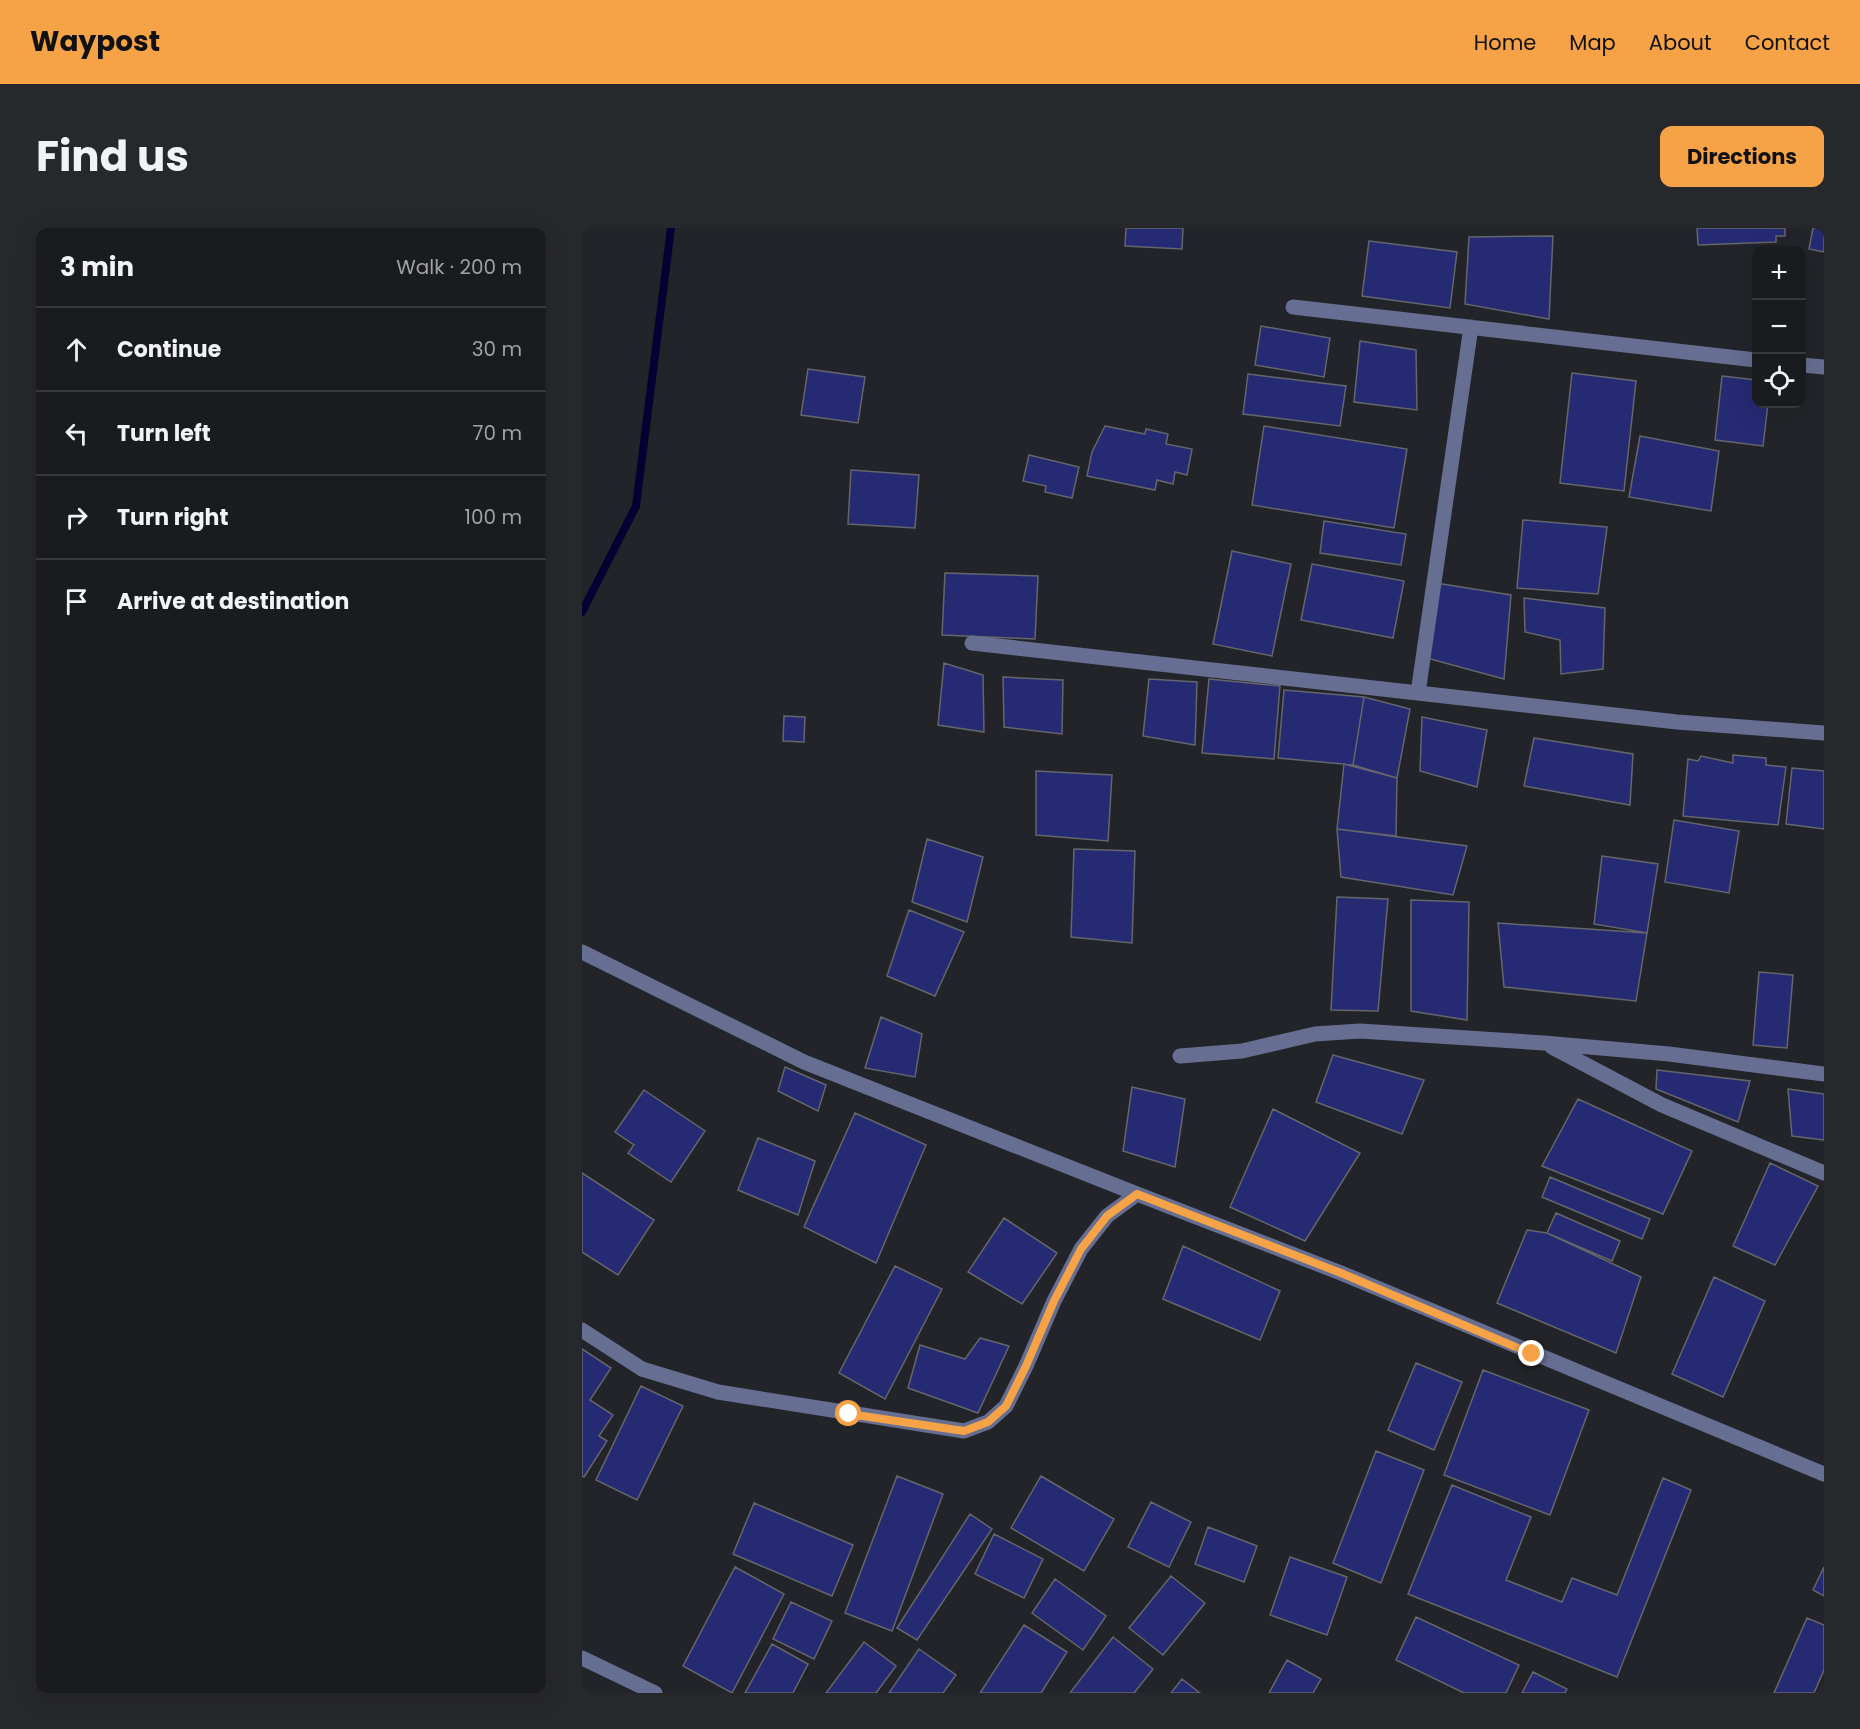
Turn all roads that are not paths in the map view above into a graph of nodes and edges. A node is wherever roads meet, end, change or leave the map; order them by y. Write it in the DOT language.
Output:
graph roads {
  1 [pos="1293,307"];
  2 [pos="1471,327"];
  3 [pos="1752,360"];
  4 [pos="1806,365"];
  5 [pos="1824,367"];
  6 [pos="972,643"];
  7 [pos="1418,693"];
  8 [pos="1824,733"];
  9 [pos="582,952"];
  10 [pos="1544,1043"];
  11 [pos="1180,1056"];
  12 [pos="1824,1074"];
  13 [pos="1824,1173"];
  14 [pos="1137,1194"];
  15 [pos="582,1330"];
  16 [pos="1824,1474"];
  17 [pos="582,1658"];
  18 [pos="655,1693"];
  1 -- 2 [label="street"];
  2 -- 3 [label="street"];
  2 -- 7 [label="street"];
  4 -- 5 [label="street"];
  6 -- 7 [label="street"];
  7 -- 8 [label="street"];
  9 -- 14 [label="street"];
  10 -- 11 [label="street"];
  10 -- 12 [label="street"];
  10 -- 13 [label="street"];
  14 -- 15 [label="street"];
  14 -- 16 [label="street"];
  17 -- 18 [label="street"];
}
